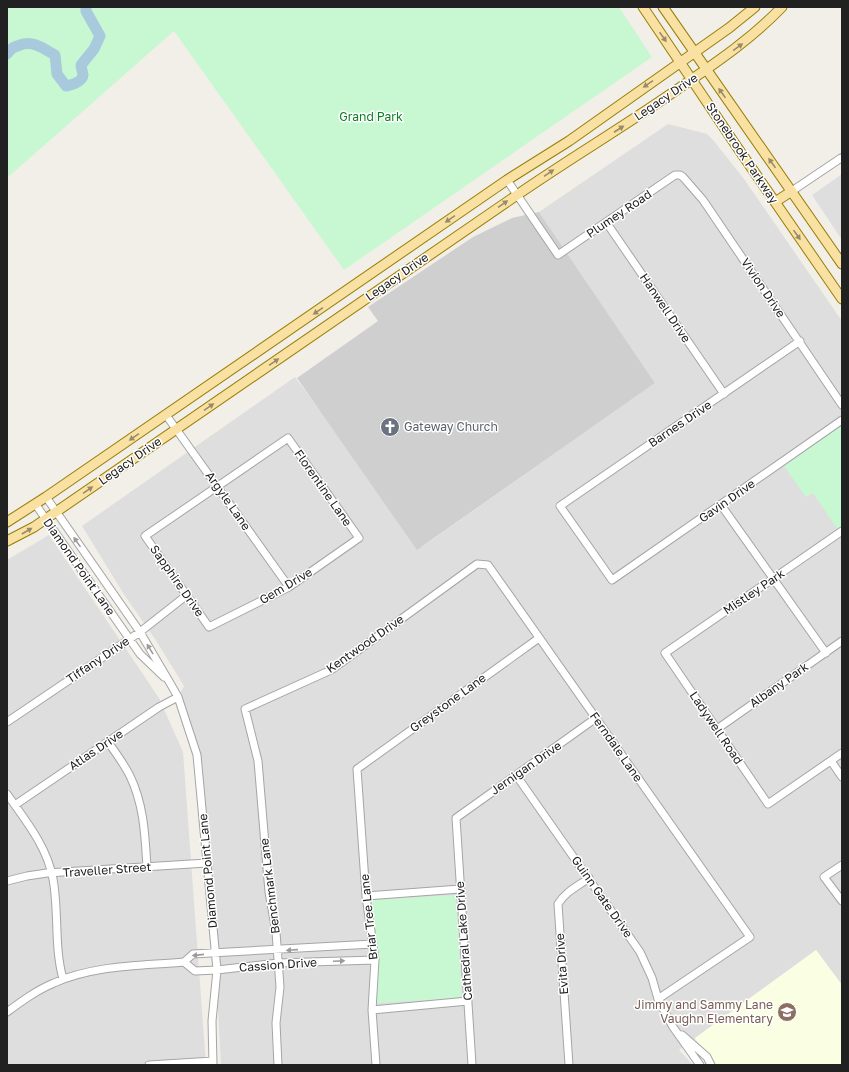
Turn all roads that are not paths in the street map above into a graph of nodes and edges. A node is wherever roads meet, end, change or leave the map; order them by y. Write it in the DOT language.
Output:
graph roads {
  1 [pos="643,7"];
  2 [pos="663,7"];
  3 [pos="755,7"];
  4 [pos="782,7"];
  5 [pos="695,53"];
  6 [pos="681,62"];
  7 [pos="706,70"];
  8 [pos="692,79"];
  9 [pos="842,159"];
  10 [pos="680,175"];
  11 [pos="507,180"];
  12 [pos="792,191"];
  13 [pos="517,195"];
  14 [pos="775,202"];
  15 [pos="606,222"];
  16 [pos="842,264"];
  17 [pos="350,289"];
  18 [pos="842,299"];
  19 [pos="360,303"];
  20 [pos="800,341"];
  21 [pos="724,394"];
  22 [pos="842,405"];
  23 [pos="166,415"];
  24 [pos="842,420"];
  25 [pos="176,429"];
  26 [pos="218,486"];
  27 [pos="46,497"];
  28 [pos="36,505"];
  29 [pos="721,505"];
  30 [pos="56,512"];
  31 [pos="46,519"];
  32 [pos="7,522"];
  33 [pos="842,531"];
  34 [pos="359,538"];
  35 [pos="7,542"];
  36 [pos="477,564"];
  37 [pos="773,579"];
  38 [pos="612,580"];
  39 [pos="289,587"];
  40 [pos="187,595"];
  41 [pos="209,627"];
  42 [pos="140,632"];
  43 [pos="539,638"];
  44 [pos="129,639"];
  45 [pos="842,641"];
  46 [pos="665,653"];
  47 [pos="826,653"];
  48 [pos="170,683"];
  49 [pos="178,697"];
  50 [pos="245,709"];
  51 [pos="596,718"];
  52 [pos="7,722"];
  53 [pos="717,729"];
  54 [pos="108,742"];
  55 [pos="842,753"];
  56 [pos="831,761"];
  57 [pos="357,769"];
  58 [pos="516,775"];
  59 [pos="842,777"];
  60 [pos="7,794"];
  61 [pos="15,805"];
  62 [pos="456,818"];
  63 [pos="207,863"];
  64 [pos="842,864"];
  65 [pos="147,867"];
  66 [pos="52,873"];
  67 [pos="589,878"];
  68 [pos="7,881"];
  69 [pos="460,889"];
  70 [pos="366,896"];
  71 [pos="842,902"];
  72 [pos="373,944"];
  73 [pos="277,950"];
  74 [pos="215,954"];
  75 [pos="375,960"];
  76 [pos="184,962"];
  77 [pos="278,963"];
  78 [pos="217,970"];
  79 [pos="63,979"];
  80 [pos="658,999"];
  81 [pos="468,1001"];
  82 [pos="372,1010"];
  83 [pos="7,1012"];
  84 [pos="673,1027"];
  85 [pos="213,1063"];
  86 [pos="149,1065"];
  87 [pos="155,1065"];
  88 [pos="278,1065"];
  89 [pos="376,1065"];
  90 [pos="472,1065"];
  91 [pos="569,1065"];
  92 [pos="700,1065"];
  93 [pos="711,1065"];
  1 -- 6 [label="main road, Stonebrook Parkway, one-way"];
  2 -- 5 [label="main road, Stonebrook Parkway"];
  3 -- 5 [label="main road, Legacy Drive"];
  7 -- 4 [label="main road, Legacy Drive, one-way"];
  5 -- 6 [label="main road, Legacy Drive"];
  5 -- 7 [label="main road, Stonebrook Parkway"];
  6 -- 8 [label="main road, Stonebrook Parkway"];
  6 -- 11 [label="main road, Legacy Drive, one-way"];
  7 -- 8 [label="main road, Legacy Drive"];
  12 -- 7 [label="main road, Stonebrook Parkway, one-way"];
  13 -- 8 [label="main road, Legacy Drive, one-way"];
  8 -- 14 [label="main road, Stonebrook Parkway"];
  9 -- 12 [label="street"];
  10 -- 15 [label="street, Plumey Road"];
  10 -- 20 [label="street, Vivion Drive"];
  11 -- 13 [label="street"];
  11 -- 17 [label="main road, Legacy Drive, one-way"];
  12 -- 14 [label="main road"];
  12 -- 16 [label="main road, Stonebrook Parkway"];
  13 -- 15 [label="street, Plumey Road"];
  19 -- 13 [label="main road, Legacy Drive, one-way"];
  14 -- 18 [label="main road, Stonebrook Parkway, one-way"];
  15 -- 21 [label="street, Hanwell Drive"];
  17 -- 19 [label="main road"];
  17 -- 23 [label="main road, Legacy Drive, one-way"];
  25 -- 19 [label="main road, Legacy Drive, one-way"];
  20 -- 21 [label="street, Barnes Drive"];
  20 -- 22 [label="street, Vivion Drive"];
  21 -- 38 [label="street, Barnes Drive"];
  23 -- 25 [label="street, Argyle Lane"];
  23 -- 27 [label="main road, Legacy Drive, one-way"];
  24 -- 29 [label="street, Gavin Drive"];
  25 -- 26 [label="street, Argyle Lane"];
  30 -- 25 [label="main road, Legacy Drive, one-way"];
  26 -- 34 [label="street, Florentine Lane"];
  26 -- 39 [label="street, Argyle Lane"];
  26 -- 40 [label="street, Sapphire Drive"];
  27 -- 28 [label="main road, Legacy Drive"];
  27 -- 30 [label="street, Diamond Point Lane"];
  28 -- 31 [label="street, Diamond Point Lane"];
  28 -- 32 [label="main road, Legacy Drive"];
  29 -- 37 [label="street"];
  29 -- 38 [label="street, Gavin Drive"];
  30 -- 31 [label="main road, Legacy Drive"];
  42 -- 30 [label="street, Diamond Point Lane, one-way"];
  35 -- 31 [label="main road, Legacy Drive, one-way"];
  31 -- 44 [label="street, Diamond Point Lane"];
  33 -- 37 [label="street, Mistley Park"];
  34 -- 39 [label="street, Gem Drive"];
  36 -- 43 [label="street, Ferndale Lane"];
  36 -- 50 [label="street, Kentwood Drive"];
  37 -- 46 [label="street, Mistley Park"];
  37 -- 47 [label="street"];
  39 -- 41 [label="street, Gem Drive"];
  40 -- 41 [label="street, Sapphire Drive"];
  40 -- 42 [label="street, Tiffany Drive"];
  42 -- 44 [label="street, Tiffany Drive"];
  48 -- 42 [label="street, Diamond Point Lane, one-way"];
  43 -- 51 [label="street, Ferndale Lane"];
  43 -- 57 [label="street, Greystone Lane"];
  44 -- 48 [label="street, Diamond Point Lane"];
  44 -- 52 [label="street, Tiffany Drive"];
  45 -- 47 [label="street, Albany Park"];
  46 -- 53 [label="street, Ladywell Road"];
  47 -- 53 [label="street, Albany Park"];
  48 -- 49 [label="street, Diamond Point Lane"];
  49 -- 54 [label="street, Atlas Drive"];
  49 -- 63 [label="street, Diamond Point Lane"];
  50 -- 73 [label="street, Benchmark Lane"];
  51 -- 58 [label="street, Jernigan Drive"];
  51 -- 80 [label="street, Ferndale Lane"];
  53 -- 56 [label="street, Ladywell Road"];
  54 -- 61 [label="street, Atlas Drive"];
  54 -- 65 [label="street"];
  55 -- 56 [label="street"];
  56 -- 59 [label="street"];
  57 -- 70 [label="street, Briar Tree Lane"];
  58 -- 62 [label="street, Jernigan Drive"];
  58 -- 67 [label="street, Guinn Gate Drive"];
  60 -- 61 [label="street"];
  61 -- 66 [label="street"];
  62 -- 69 [label="street, Cathedral Lake Drive"];
  63 -- 65 [label="street, Traveller Street"];
  63 -- 74 [label="street, Diamond Point Lane"];
  64 -- 71 [label="street"];
  65 -- 66 [label="street, Traveller Street"];
  66 -- 68 [label="street, Traveller Street"];
  66 -- 79 [label="street"];
  67 -- 80 [label="street, Guinn Gate Drive"];
  67 -- 91 [label="street, Evita Drive"];
  69 -- 70 [label="street"];
  69 -- 81 [label="street, Cathedral Lake Drive"];
  70 -- 72 [label="street, Briar Tree Lane"];
  72 -- 73 [label="street, Cassion Drive, one-way"];
  72 -- 75 [label="street, Briar Tree Lane"];
  73 -- 74 [label="street, Cassion Drive"];
  73 -- 77 [label="street, Benchmark Lane"];
  74 -- 76 [label="street, Cassion Drive, one-way"];
  74 -- 78 [label="street, Diamond Point Lane"];
  77 -- 75 [label="street, Cassion Drive, one-way"];
  75 -- 82 [label="street, Briar Tree Lane"];
  76 -- 78 [label="street, Cassion Drive"];
  76 -- 79 [label="street, Cassion Drive"];
  77 -- 78 [label="street, Cassion Drive"];
  77 -- 88 [label="street, Benchmark Lane"];
  78 -- 85 [label="street, Diamond Point Lane"];
  79 -- 83 [label="street, Cassion Drive"];
  80 -- 84 [label="street, Guinn Gate Drive"];
  81 -- 82 [label="street"];
  81 -- 90 [label="street, Cathedral Lake Drive"];
  82 -- 89 [label="street, Briar Tree Lane"];
  84 -- 92 [label="street, Guinn Gate Drive"];
  84 -- 93 [label="street, Guinn Gate Drive"];
  85 -- 87 [label="street"];
  86 -- 87 [label="street"];
}
